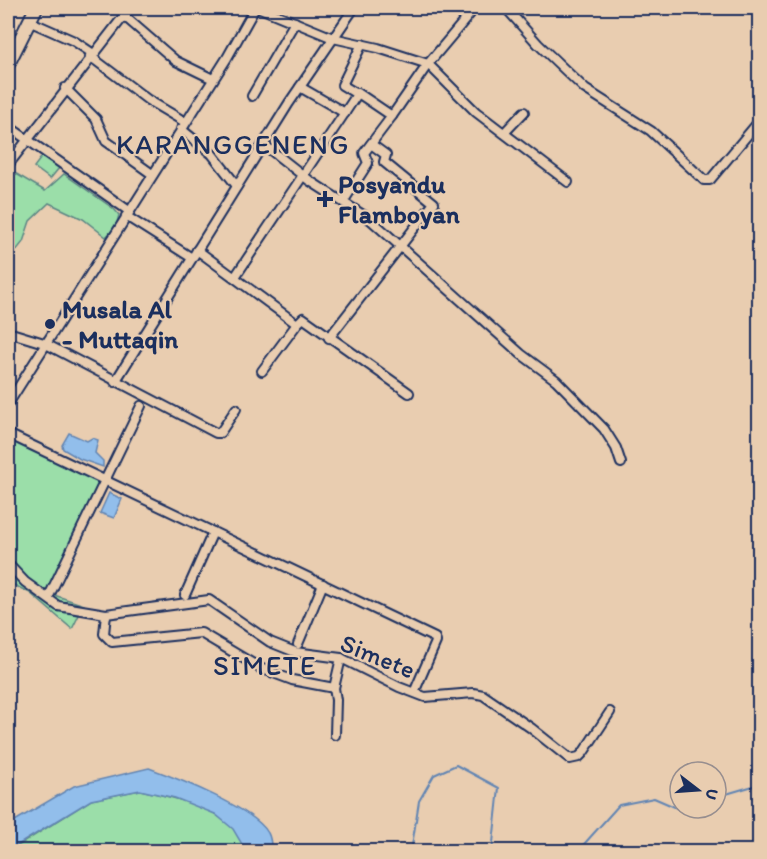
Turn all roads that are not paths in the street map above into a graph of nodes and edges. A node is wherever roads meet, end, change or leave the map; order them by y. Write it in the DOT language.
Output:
graph roads {
  1 [pos="36,8"];
  2 [pos="130,8"];
  3 [pos="257,8"];
  4 [pos="354,8"];
  5 [pos="475,8"];
  6 [pos="506,8"];
  7 [pos="123,15"];
  8 [pos="31,22"];
  9 [pos="295,22"];
  10 [pos="333,38"];
  11 [pos="362,44"];
  12 [pos="91,55"];
  13 [pos="9,58"];
  14 [pos="428,64"];
  15 [pos="213,79"];
  16 [pos="300,87"];
  17 [pos="65,88"];
  18 [pos="357,94"];
  19 [pos="252,96"];
  20 [pos="524,112"];
  21 [pos="345,113"];
  22 [pos="392,116"];
  23 [pos="759,120"];
  24 [pos="183,125"];
  25 [pos="8,126"];
  26 [pos="504,133"];
  27 [pos="27,140"];
  28 [pos="263,144"];
  29 [pos="371,144"];
  30 [pos="8,165"];
  31 [pos="152,174"];
  32 [pos="303,174"];
  33 [pos="568,182"];
  34 [pos="237,186"];
  35 [pos="343,202"];
  36 [pos="128,214"];
  37 [pos="398,246"];
  38 [pos="197,250"];
  39 [pos="192,258"];
  40 [pos="235,277"];
  41 [pos="297,324"];
  42 [pos="8,332"];
  43 [pos="328,338"];
  44 [pos="44,343"];
  45 [pos="262,371"];
  46 [pos="115,382"];
  47 [pos="409,393"];
  48 [pos="8,404"];
  49 [pos="141,406"];
  50 [pos="236,409"];
  51 [pos="8,434"];
  52 [pos="621,463"];
  53 [pos="105,480"];
  54 [pos="213,532"];
  55 [pos="8,564"];
  56 [pos="323,584"];
  57 [pos="50,594"];
  58 [pos="185,595"];
  59 [pos="106,614"];
  60 [pos="298,644"];
  61 [pos="340,658"];
  62 [pos="334,688"];
  63 [pos="416,688"];
  64 [pos="610,712"];
  65 [pos="335,735"];
  1 -- 8 [label="main road"];
  2 -- 7 [label="street"];
  3 -- 9 [label="street"];
  3 -- 15 [label="street"];
  4 -- 10 [label="street"];
  5 -- 14 [label="street"];
  6 -- 23 [label="street"];
  7 -- 12 [label="street"];
  7 -- 15 [label="street"];
  8 -- 12 [label="street"];
  8 -- 13 [label="main road"];
  9 -- 10 [label="street"];
  9 -- 19 [label="street"];
  10 -- 11 [label="street"];
  10 -- 16 [label="street"];
  11 -- 14 [label="street"];
  11 -- 18 [label="street"];
  12 -- 17 [label="street"];
  12 -- 24 [label="street"];
  14 -- 22 [label="street"];
  14 -- 26 [label="street"];
  15 -- 24 [label="street"];
  16 -- 21 [label="street"];
  16 -- 28 [label="street"];
  17 -- 27 [label="street"];
  17 -- 31 [label="street"];
  18 -- 21 [label="street"];
  18 -- 22 [label="street"];
  20 -- 26 [label="street"];
  21 -- 32 [label="street"];
  22 -- 29 [label="street"];
  24 -- 31 [label="street"];
  24 -- 34 [label="street"];
  25 -- 27 [label="street"];
  26 -- 33 [label="street"];
  27 -- 30 [label="street"];
  27 -- 36 [label="street"];
  28 -- 32 [label="street"];
  28 -- 34 [label="street"];
  29 -- 35 [label="street"];
  29 -- 37 [label="street"];
  31 -- 36 [label="street"];
  32 -- 35 [label="street"];
  32 -- 40 [label="street"];
  34 -- 38 [label="street"];
  35 -- 37 [label="street"];
  36 -- 39 [label="street"];
  36 -- 44 [label="street"];
  37 -- 43 [label="street"];
  37 -- 52 [label="street"];
  38 -- 39 [label="street"];
  38 -- 40 [label="street"];
  39 -- 46 [label="street"];
  40 -- 41 [label="street"];
  41 -- 43 [label="street"];
  41 -- 45 [label="street"];
  42 -- 44 [label="street"];
  43 -- 47 [label="street"];
  44 -- 46 [label="street"];
  44 -- 48 [label="street"];
  46 -- 50 [label="street"];
  49 -- 53 [label="street"];
  51 -- 53 [label="street"];
  53 -- 54 [label="street"];
  53 -- 57 [label="street"];
  54 -- 56 [label="street"];
  54 -- 58 [label="street"];
  55 -- 59 [label="street, Simete"];
  56 -- 60 [label="street"];
  56 -- 63 [label="street"];
  59 -- 61 [label="street, Simete"];
  59 -- 62 [label="street"];
  61 -- 62 [label="street"];
  61 -- 64 [label="street, Simete"];
  62 -- 65 [label="street"];
}
